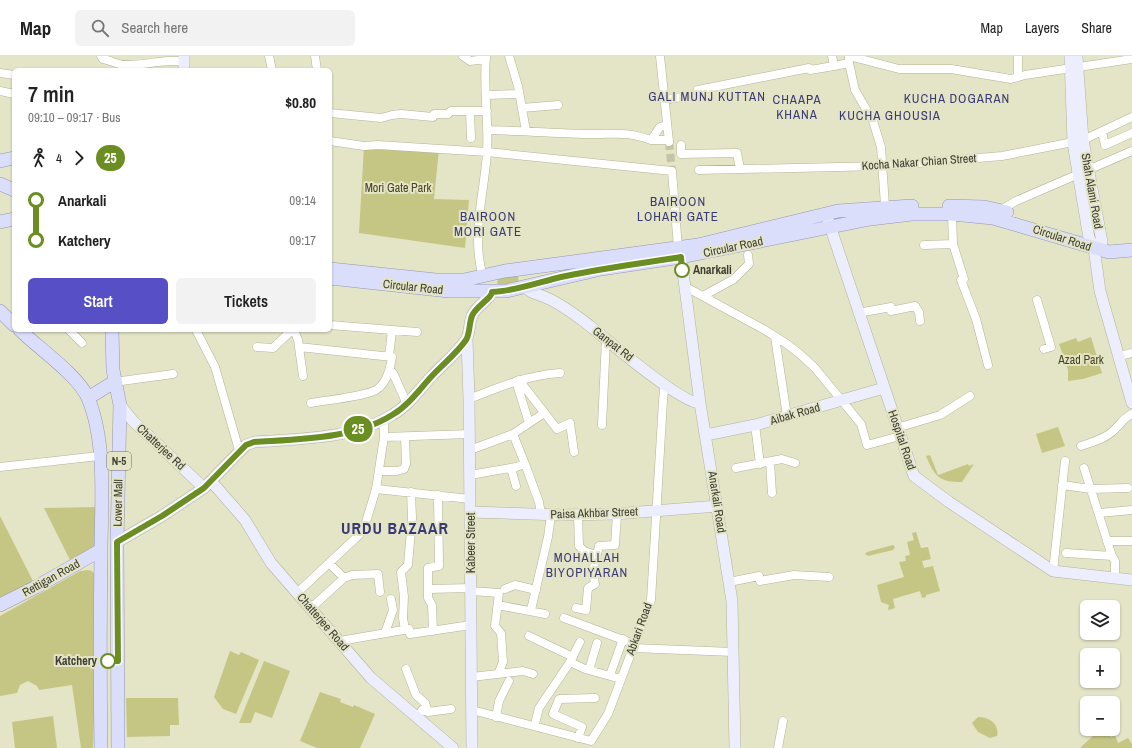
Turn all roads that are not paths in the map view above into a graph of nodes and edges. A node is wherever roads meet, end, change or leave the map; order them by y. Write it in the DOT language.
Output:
graph roads {
  1 [pos="101,56"];
  2 [pos="269,56"];
  3 [pos="315,56"];
  4 [pos="463,56"];
  5 [pos="509,56"];
  6 [pos="660,56"];
  7 [pos="832,56"];
  8 [pos="1018,56"];
  9 [pos="1070,56"];
  10 [pos="486,58"];
  11 [pos="849,58"];
  12 [pos="870,58"];
  13 [pos="1116,59"];
  14 [pos="1132,59"];
  15 [pos="184,62"];
  16 [pos="1075,64"];
  17 [pos="834,66"];
  18 [pos="272,68"];
  19 [pos="317,68"];
  20 [pos="0,73"];
  21 [pos="12,75"];
  22 [pos="1018,76"];
  23 [pos="0,91"];
  24 [pos="12,94"];
  25 [pos="519,94"];
  26 [pos="487,95"];
  27 [pos="664,100"];
  28 [pos="558,106"];
  29 [pos="522,108"];
  30 [pos="470,111"];
  31 [pos="487,111"];
  32 [pos="332,113"];
  33 [pos="1132,117"];
  34 [pos="667,125"];
  35 [pos="487,130"];
  36 [pos="526,131"];
  37 [pos="1102,132"];
  38 [pos="1132,133"];
  39 [pos="470,138"];
  40 [pos="650,140"];
  41 [pos="332,141"];
  42 [pos="1078,142"];
  43 [pos="681,145"];
  44 [pos="1132,151"];
  45 [pos="487,152"];
  46 [pos="12,158"];
  47 [pos="0,161"];
  48 [pos="883,166"];
  49 [pos="740,169"];
  50 [pos="699,170"];
  51 [pos="1083,173"];
  52 [pos="0,184"];
  53 [pos="12,189"];
  54 [pos="885,206"];
  55 [pos="1001,210"];
  56 [pos="826,214"];
  57 [pos="952,214"];
  58 [pos="852,216"];
  59 [pos="12,220"];
  60 [pos="0,222"];
  61 [pos="830,227"];
  62 [pos="1132,242"];
  63 [pos="1095,243"];
  64 [pos="953,244"];
  65 [pos="924,245"];
  66 [pos="1132,250"];
  67 [pos="680,253"];
  68 [pos="748,255"];
  69 [pos="332,269"];
  70 [pos="520,270"];
  71 [pos="486,276"];
  72 [pos="332,278"];
  73 [pos="684,286"];
  74 [pos="526,287"];
  75 [pos="492,292"];
  76 [pos="703,296"];
  77 [pos="1037,300"];
  78 [pos="0,311"];
  79 [pos="858,313"];
  80 [pos="920,321"];
  81 [pos="12,322"];
  82 [pos="332,325"];
  83 [pos="392,330"];
  84 [pos="22,332"];
  85 [pos="71,332"];
  86 [pos="112,332"];
  87 [pos="197,332"];
  88 [pos="291,332"];
  89 [pos="294,332"];
  90 [pos="417,332"];
  91 [pos="775,337"];
  92 [pos="467,339"];
  93 [pos="606,339"];
  94 [pos="82,343"];
  95 [pos="257,347"];
  96 [pos="299,347"];
  97 [pos="1044,349"];
  98 [pos="1132,353"];
  99 [pos="1120,356"];
  100 [pos="389,357"];
  101 [pos="988,365"];
  102 [pos="390,370"];
  103 [pos="560,373"];
  104 [pos="173,374"];
  105 [pos="303,376"];
  106 [pos="517,380"];
  107 [pos="114,382"];
  108 [pos="667,386"];
  109 [pos="884,388"];
  110 [pos="970,396"];
  111 [pos="88,398"];
  112 [pos="469,398"];
  113 [pos="842,400"];
  114 [pos="311,403"];
  115 [pos="700,403"];
  116 [pos="1132,403"];
  117 [pos="407,404"];
  118 [pos="120,405"];
  119 [pos="544,413"];
  120 [pos="1132,414"];
  121 [pos="787,416"];
  122 [pos="384,419"];
  123 [pos="529,423"];
  124 [pos="602,425"];
  125 [pos="755,425"];
  126 [pos="899,432"];
  127 [pos="470,434"];
  128 [pos="513,434"];
  129 [pos="706,434"];
  130 [pos="405,436"];
  131 [pos="384,437"];
  132 [pos="1081,446"];
  133 [pos="239,450"];
  134 [pos="470,450"];
  135 [pos="574,452"];
  136 [pos="99,456"];
  137 [pos="1065,461"];
  138 [pos="770,462"];
  139 [pos="794,463"];
  140 [pos="525,464"];
  141 [pos="760,464"];
  142 [pos="0,467"];
  143 [pos="511,468"];
  144 [pos="736,468"];
  145 [pos="1084,468"];
  146 [pos="379,471"];
  147 [pos="470,475"];
  148 [pos="207,485"];
  149 [pos="1062,485"];
  150 [pos="516,486"];
  151 [pos="1128,488"];
  152 [pos="376,489"];
  153 [pos="1091,489"];
  154 [pos="411,492"];
  155 [pos="772,493"];
  156 [pos="438,495"];
  157 [pos="470,499"];
  158 [pos="718,506"];
  159 [pos="656,510"];
  160 [pos="1132,510"];
  161 [pos="470,512"];
  162 [pos="1099,513"];
  163 [pos="617,514"];
  164 [pos="546,515"];
  165 [pos="578,515"];
  166 [pos="1107,541"];
  167 [pos="1132,541"];
  168 [pos="117,542"];
  169 [pos="101,550"];
  170 [pos="1066,553"];
  171 [pos="596,555"];
  172 [pos="1112,556"];
  173 [pos="79,562"];
  174 [pos="329,563"];
  175 [pos="1053,571"];
  176 [pos="100,578"];
  177 [pos="344,578"];
  178 [pos="829,578"];
  179 [pos="1115,578"];
  180 [pos="1132,580"];
  181 [pos="729,582"];
  182 [pos="428,589"];
  183 [pos="505,589"];
  184 [pos="471,590"];
  185 [pos="536,590"];
  186 [pos="380,592"];
  187 [pos="297,593"];
  188 [pos="391,599"];
  189 [pos="0,605"];
  190 [pos="503,606"];
  191 [pos="311,608"];
  192 [pos="576,608"];
  193 [pos="531,610"];
  194 [pos="545,614"];
  195 [pos="564,618"];
  196 [pos="471,625"];
  197 [pos="405,630"];
  198 [pos="433,631"];
  199 [pos="385,633"];
  200 [pos="529,636"];
  201 [pos="623,639"];
  202 [pos="340,640"];
  203 [pos="580,642"];
  204 [pos="598,643"];
  205 [pos="633,646"];
  206 [pos="733,652"];
  207 [pos="571,659"];
  208 [pos="99,661"];
  209 [pos="118,661"];
  210 [pos="406,669"];
  211 [pos="589,670"];
  212 [pos="498,674"];
  213 [pos="533,674"];
  214 [pos="610,675"];
  215 [pos="472,677"];
  216 [pos="621,680"];
  217 [pos="509,682"];
  218 [pos="595,698"];
  219 [pos="451,709"];
  220 [pos="472,710"];
  221 [pos="428,712"];
  222 [pos="496,717"];
  223 [pos="416,718"];
  224 [pos="536,720"];
  225 [pos="783,722"];
  226 [pos="578,738"];
  227 [pos="101,748"];
  228 [pos="118,748"];
  229 [pos="453,748"];
  230 [pos="472,748"];
  231 [pos="736,748"];
  232 [pos="778,748"];
  1 -- 15 [label="street"];
  2 -- 18 [label="street"];
  3 -- 19 [label="street"];
  4 -- 10 [label="street"];
  5 -- 25 [label="street"];
  6 -- 27 [label="street"];
  7 -- 17 [label="street"];
  8 -- 22 [label="street"];
  9 -- 16 [label="street, Shah Alami Road"];
  10 -- 26 [label="street"];
  11 -- 12 [label="street"];
  11 -- 17 [label="street"];
  11 -- 48 [label="street"];
  12 -- 22 [label="street"];
  13 -- 14 [label="street"];
  13 -- 16 [label="street"];
  16 -- 22 [label="street"];
  16 -- 42 [label="street, Shah Alami Road"];
  17 -- 27 [label="street"];
  20 -- 21 [label="street"];
  23 -- 24 [label="street"];
  25 -- 26 [label="street"];
  25 -- 29 [label="street"];
  26 -- 31 [label="street"];
  27 -- 34 [label="street"];
  28 -- 29 [label="street"];
  29 -- 36 [label="street"];
  30 -- 31 [label="street"];
  30 -- 32 [label="street"];
  30 -- 39 [label="street"];
  31 -- 35 [label="street"];
  33 -- 37 [label="street, Kocha Nakar Chian Street"];
  34 -- 40 [label="street"];
  34 -- 40 [label="street"];
  35 -- 36 [label="street"];
  35 -- 45 [label="street"];
  36 -- 40 [label="street"];
  37 -- 38 [label="street"];
  37 -- 42 [label="street, Kocha Nakar Chian Street"];
  41 -- 45 [label="street"];
  42 -- 48 [label="street, Kocha Nakar Chian Street"];
  42 -- 51 [label="street, Shah Alami Road"];
  43 -- 49 [label="street"];
  44 -- 51 [label="street"];
  45 -- 67 [label="street"];
  45 -- 71 [label="street"];
  46 -- 47 [label="main road"];
  48 -- 49 [label="street, Kocha Nakar Chian Street"];
  48 -- 54 [label="street"];
  49 -- 50 [label="street, Kocha Nakar Chian Street"];
  51 -- 55 [label="street"];
  51 -- 63 [label="street, Shah Alami Road"];
  52 -- 53 [label="main road"];
  54 -- 55 [label="main road, Circular Road"];
  54 -- 58 [label="main road, Circular Road"];
  55 -- 63 [label="main road, Circular Road"];
  56 -- 58 [label="main road, Circular Road"];
  56 -- 61 [label="street, Hospital Road"];
  56 -- 67 [label="main road, Circular Road"];
  57 -- 58 [label="main road, Circular Road"];
  57 -- 63 [label="main road, Circular Road"];
  57 -- 64 [label="street"];
  58 -- 61 [label="main road, Circular Road"];
  59 -- 60 [label="main road"];
  61 -- 67 [label="main road, Circular Road"];
  61 -- 79 [label="street, Hospital Road"];
  62 -- 63 [label="main road, Circular Road"];
  63 -- 66 [label="main road, Circular Road"];
  63 -- 99 [label="street, Shah Alami Road"];
  64 -- 65 [label="street"];
  64 -- 101 [label="street"];
  67 -- 70 [label="main road, Circular Road"];
  67 -- 73 [label="street, Anarkali Road"];
  67 -- 74 [label="main road, Circular Road"];
  68 -- 76 [label="street"];
  69 -- 71 [label="main road, Circular Road"];
  70 -- 71 [label="main road, Circular Road"];
  70 -- 74 [label="main road"];
  71 -- 75 [label="main road"];
  72 -- 75 [label="main road, Circular Road"];
  73 -- 76 [label="street"];
  73 -- 115 [label="street, Anarkali Road"];
  74 -- 75 [label="main road, Circular Road"];
  74 -- 93 [label="street, Ganpat Rd"];
  75 -- 92 [label="street"];
  76 -- 91 [label="street"];
  77 -- 97 [label="street"];
  78 -- 81 [label="main road"];
  79 -- 80 [label="street"];
  79 -- 109 [label="street, Hospital Road"];
  82 -- 83 [label="street"];
  83 -- 90 [label="street"];
  83 -- 100 [label="street"];
  84 -- 111 [label="main road, N-5"];
  85 -- 94 [label="street"];
  86 -- 107 [label="main road, Lower Mall / N-5"];
  87 -- 133 [label="street"];
  88 -- 95 [label="street"];
  89 -- 96 [label="street"];
  91 -- 113 [label="street"];
  91 -- 121 [label="street"];
  92 -- 112 [label="street, Kabeer Street"];
  92 -- 117 [label="street"];
  93 -- 108 [label="street, Ganpat Rd"];
  93 -- 124 [label="street"];
  96 -- 100 [label="street"];
  96 -- 105 [label="street"];
  98 -- 99 [label="street"];
  99 -- 116 [label="street, Shah Alami Road"];
  100 -- 102 [label="street"];
  102 -- 114 [label="street"];
  102 -- 117 [label="street"];
  103 -- 106 [label="street"];
  104 -- 107 [label="street"];
  106 -- 112 [label="street"];
  106 -- 119 [label="street"];
  106 -- 123 [label="street"];
  107 -- 111 [label="main road"];
  107 -- 118 [label="main road, Lower Mall / N-5"];
  108 -- 115 [label="street, Ganpat Rd"];
  108 -- 159 [label="street, Abkari Road"];
  109 -- 113 [label="street, Aibak Road"];
  109 -- 126 [label="street, Hospital Road"];
  110 -- 126 [label="street"];
  111 -- 136 [label="main road, Lower Mall / N-5"];
  112 -- 127 [label="street, Kabeer Street"];
  113 -- 121 [label="street, Aibak Road"];
  113 -- 126 [label="street"];
  115 -- 129 [label="street, Anarkali Road"];
  117 -- 122 [label="street"];
  118 -- 148 [label="street, Chatterjee Rd"];
  118 -- 168 [label="main road, Lower Mall / N-5"];
  119 -- 123 [label="street"];
  119 -- 135 [label="street"];
  120 -- 132 [label="street"];
  121 -- 125 [label="street, Aibak Road"];
  122 -- 131 [label="street"];
  122 -- 133 [label="street"];
  123 -- 128 [label="street"];
  125 -- 129 [label="street, Aibak Road"];
  125 -- 141 [label="street"];
  126 -- 175 [label="street, Hospital Road"];
  127 -- 130 [label="street"];
  127 -- 134 [label="street, Kabeer Street"];
  128 -- 134 [label="street"];
  128 -- 140 [label="street"];
  129 -- 158 [label="street, Anarkali Road"];
  130 -- 131 [label="street"];
  130 -- 146 [label="street"];
  131 -- 146 [label="street"];
  133 -- 148 [label="street"];
  134 -- 147 [label="street, Kabeer Street"];
  136 -- 142 [label="street"];
  136 -- 169 [label="main road, Lower Mall / N-5"];
  137 -- 149 [label="street"];
  138 -- 139 [label="street"];
  138 -- 141 [label="street"];
  138 -- 155 [label="street"];
  140 -- 143 [label="street"];
  140 -- 164 [label="street"];
  141 -- 144 [label="street"];
  143 -- 147 [label="street"];
  143 -- 150 [label="street"];
  145 -- 153 [label="street"];
  146 -- 152 [label="street"];
  147 -- 157 [label="street, Kabeer Street"];
  148 -- 168 [label="street"];
  148 -- 187 [label="street, Chatterjee Road"];
  149 -- 153 [label="street"];
  149 -- 175 [label="street"];
  151 -- 153 [label="street"];
  152 -- 154 [label="street"];
  152 -- 174 [label="street"];
  153 -- 162 [label="street"];
  154 -- 156 [label="street"];
  154 -- 197 [label="street"];
  156 -- 157 [label="street"];
  156 -- 182 [label="street"];
  157 -- 161 [label="street, Kabeer Street"];
  158 -- 159 [label="street, Paisa Akhbar Street"];
  158 -- 181 [label="street, Anarkali Road"];
  159 -- 163 [label="street, Paisa Akhbar Street"];
  159 -- 205 [label="street, Abkari Road"];
  160 -- 162 [label="street"];
  161 -- 164 [label="street, Paisa Akhbar Street"];
  161 -- 184 [label="street, Kabeer Street"];
  162 -- 166 [label="street"];
  163 -- 165 [label="street, Paisa Akhbar Street"];
  163 -- 171 [label="street"];
  164 -- 165 [label="street, Paisa Akhbar Street"];
  164 -- 185 [label="street"];
  165 -- 171 [label="street"];
  166 -- 167 [label="street"];
  166 -- 172 [label="street"];
  168 -- 209 [label="main road, Lower Mall / N-5"];
  169 -- 173 [label="main road, Rettigan Road"];
  169 -- 176 [label="main road, Lower Mall / N-5"];
  170 -- 172 [label="street"];
  171 -- 192 [label="street"];
  172 -- 179 [label="street"];
  173 -- 176 [label="main road"];
  173 -- 189 [label="main road, Rettigan Road"];
  174 -- 177 [label="street"];
  174 -- 187 [label="street"];
  175 -- 179 [label="street, Hospital Road"];
  176 -- 208 [label="main road, Lower Mall / N-5"];
  177 -- 186 [label="street"];
  177 -- 191 [label="street"];
  178 -- 181 [label="street"];
  179 -- 180 [label="street, Hospital Road"];
  181 -- 206 [label="street, Anarkali Road"];
  182 -- 184 [label="street"];
  182 -- 198 [label="street"];
  183 -- 185 [label="street"];
  184 -- 196 [label="street, Kabeer Street"];
  184 -- 212 [label="street"];
  185 -- 193 [label="street"];
  187 -- 191 [label="street, Chatterjee Road"];
  188 -- 199 [label="street"];
  190 -- 193 [label="street"];
  191 -- 202 [label="street, Chatterjee Road"];
  193 -- 194 [label="street"];
  195 -- 201 [label="street"];
  196 -- 198 [label="street"];
  196 -- 215 [label="street, Kabeer Street"];
  197 -- 198 [label="street"];
  197 -- 199 [label="street"];
  199 -- 202 [label="street"];
  200 -- 207 [label="street"];
  201 -- 205 [label="street"];
  201 -- 214 [label="street"];
  202 -- 223 [label="street, Chatterjee Road"];
  203 -- 207 [label="street"];
  204 -- 211 [label="street"];
  205 -- 206 [label="street"];
  205 -- 216 [label="street, Abkari Road"];
  206 -- 231 [label="street, Anarkali Road"];
  207 -- 211 [label="street"];
  207 -- 224 [label="street"];
  208 -- 209 [label="main road"];
  208 -- 227 [label="main road, Lower Mall / N-5"];
  209 -- 228 [label="main road, Lower Mall / N-5"];
  210 -- 221 [label="street"];
  211 -- 214 [label="street"];
  212 -- 213 [label="street"];
  212 -- 215 [label="street"];
  214 -- 216 [label="street"];
  215 -- 220 [label="street, Kabeer Street"];
  216 -- 226 [label="street, Abkari Road"];
  217 -- 222 [label="street"];
  218 -- 226 [label="street"];
  219 -- 221 [label="street"];
  220 -- 222 [label="street, Abkari Road"];
  220 -- 230 [label="street, Kabeer Street"];
  221 -- 223 [label="street"];
  222 -- 226 [label="street, Abkari Road"];
  223 -- 229 [label="street, Chatterjee Road"];
  225 -- 232 [label="street"];
}
